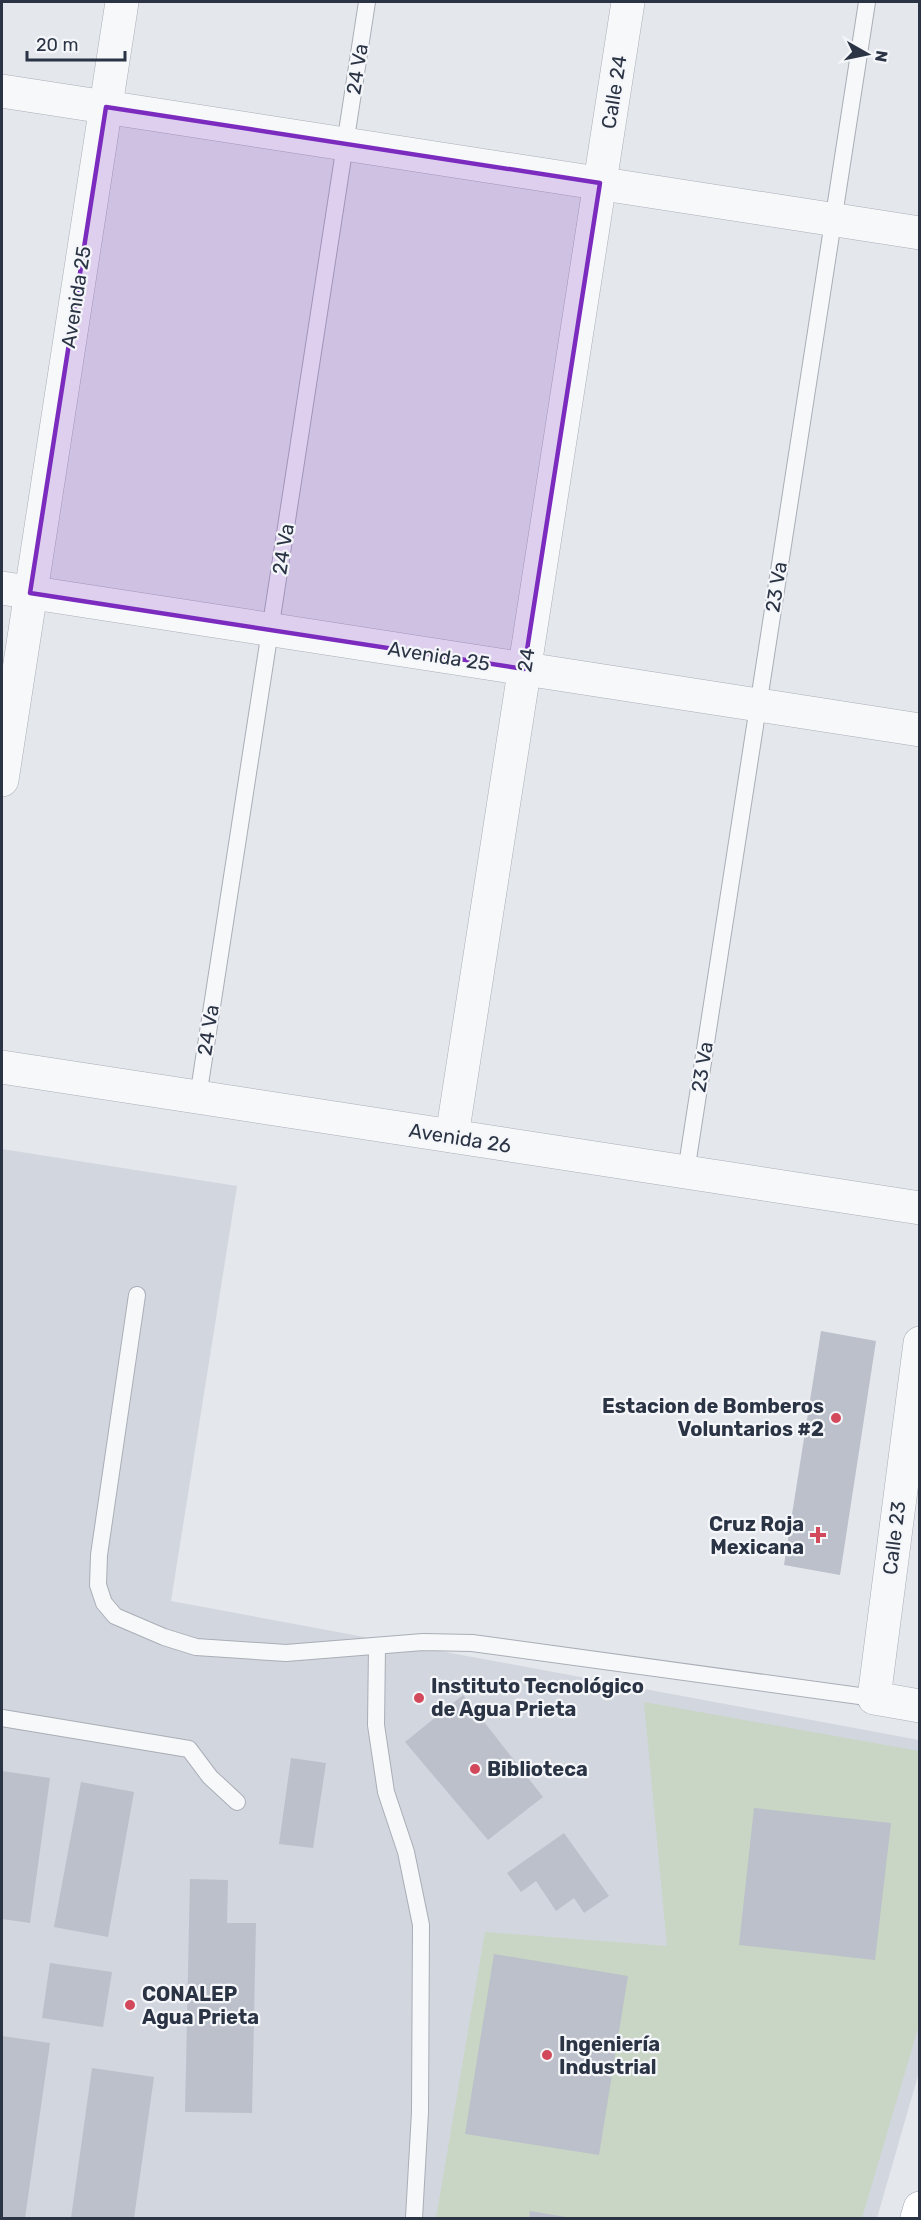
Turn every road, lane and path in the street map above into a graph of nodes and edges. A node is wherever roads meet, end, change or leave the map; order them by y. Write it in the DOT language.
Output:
graph roads {
  1 [pos="122,2"];
  2 [pos="367,2"];
  3 [pos="628,2"];
  4 [pos="867,2"];
  5 [pos="2,91"];
  6 [pos="106,107"];
  7 [pos="345,144"];
  8 [pos="600,183"];
  9 [pos="833,219"];
  10 [pos="920,232"];
  11 [pos="16,590"];
  12 [pos="270,630"];
  13 [pos="524,669"];
  14 [pos="758,705"];
  15 [pos="920,730"];
  16 [pos="2,780"];
  17 [pos="2,1067"];
  18 [pos="198,1097"];
  19 [pos="452,1136"];
  20 [pos="686,1173"];
  21 [pos="920,1208"];
  22 [pos="137,1295"];
  23 [pos="920,1343"];
  24 [pos="377,1647"];
  25 [pos="874,1698"];
  26 [pos="920,1706"];
  27 [pos="2,1718"];
  28 [pos="237,1802"];
  29 [pos="920,2208"];
  30 [pos="414,2218"];
  31 [pos="916,2218"];
  1 -- 6 [label="street, Avenida 25"];
  2 -- 7 [label="lane, 24 Va"];
  3 -- 8 [label="street, Calle 24"];
  4 -- 9 [label="lane, 23 Va"];
  5 -- 6 [label="street"];
  6 -- 7 [label="street"];
  6 -- 11 [label="street, Avenida 25"];
  7 -- 8 [label="street"];
  7 -- 12 [label="lane, 24 Va"];
  8 -- 9 [label="street"];
  8 -- 13 [label="street, 24"];
  9 -- 10 [label="street"];
  9 -- 14 [label="lane, 23 Va"];
  11 -- 12 [label="street, Avenida 25"];
  11 -- 16 [label="street, Avenida 25"];
  12 -- 13 [label="street, Avenida 25"];
  12 -- 18 [label="lane, 24 Va"];
  13 -- 14 [label="street, Avenida 25"];
  13 -- 19 [label="street, 24"];
  14 -- 15 [label="street, Avenida 25"];
  14 -- 20 [label="lane, 23 Va"];
  17 -- 18 [label="street, Avenida 26"];
  18 -- 19 [label="street, Avenida 26"];
  19 -- 20 [label="street, Avenida 26"];
  20 -- 21 [label="street, Avenida 26"];
  22 -- 24 [label="lane"];
  23 -- 25 [label="street, Calle 23"];
  24 -- 25 [label="lane"];
  24 -- 30 [label="lane"];
  25 -- 26 [label="street"];
  27 -- 28 [label="lane"];
  29 -- 31 [label="main road"];
}
